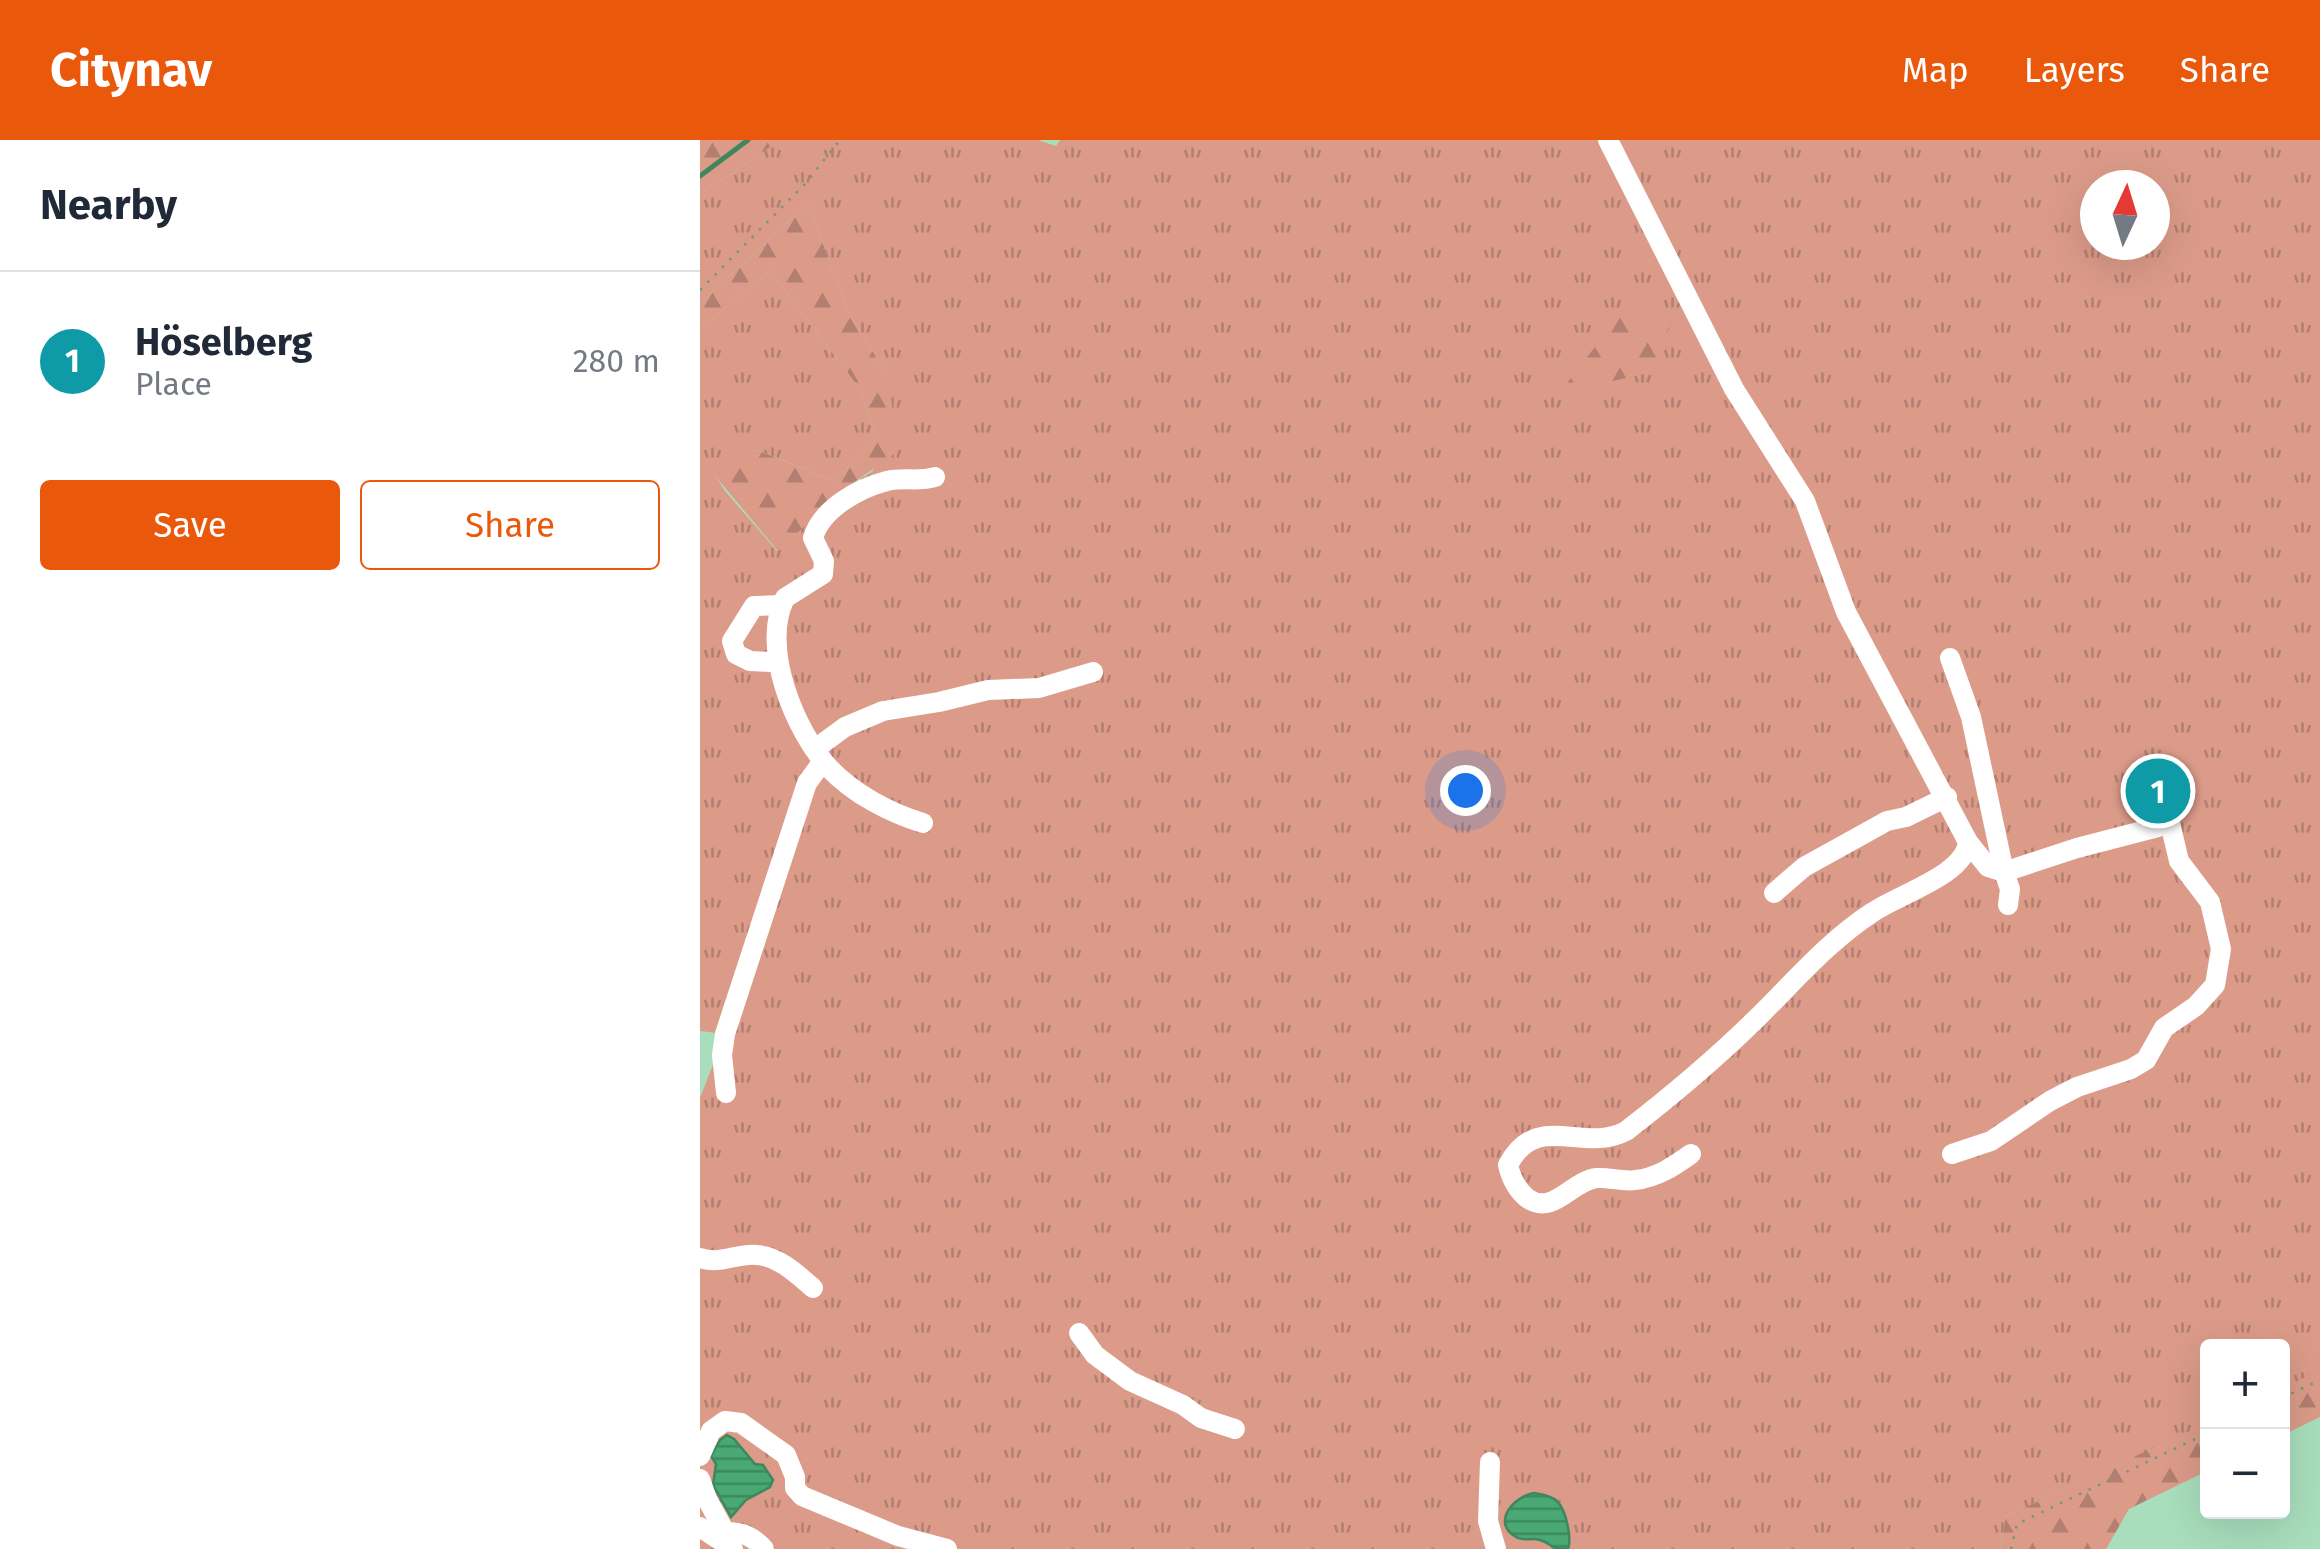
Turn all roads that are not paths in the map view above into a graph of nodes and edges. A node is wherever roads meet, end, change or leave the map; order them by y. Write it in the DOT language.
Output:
graph roads {
  1 [pos="1608,140"];
  2 [pos="936,477"];
  3 [pos="782,605"];
  4 [pos="1950,658"];
  5 [pos="770,662"];
  6 [pos="1093,672"];
  7 [pos="819,755"];
  8 [pos="1946,797"];
  9 [pos="923,823"];
  10 [pos="1968,842"];
  11 [pos="2004,872"];
  12 [pos="1774,893"];
  13 [pos="2008,905"];
  14 [pos="726,1093"];
  15 [pos="1690,1154"];
  16 [pos="1952,1154"];
  17 [pos="700,1258"];
  18 [pos="813,1288"];
  19 [pos="1079,1333"];
  20 [pos="1235,1429"];
  21 [pos="700,1456"];
  22 [pos="1490,1462"];
  23 [pos="700,1479"];
  24 [pos="700,1527"];
  25 [pos="733,1549"];
  26 [pos="764,1549"];
  27 [pos="947,1549"];
  28 [pos="1496,1549"];
  1 -- 8 [label="lane"];
  2 -- 3 [label="lane"];
  3 -- 5 [label="lane"];
  3 -- 7 [label="lane"];
  4 -- 11 [label="lane"];
  6 -- 7 [label="lane"];
  7 -- 9 [label="lane"];
  7 -- 14 [label="lane"];
  8 -- 10 [label="lane"];
  8 -- 12 [label="lane"];
  10 -- 11 [label="lane"];
  10 -- 15 [label="lane"];
  11 -- 13 [label="lane"];
  11 -- 16 [label="lane"];
  17 -- 18 [label="lane"];
  19 -- 20 [label="lane"];
  21 -- 27 [label="lane"];
  22 -- 28 [label="lane"];
  23 -- 26 [label="lane"];
  24 -- 25 [label="lane"];
}
